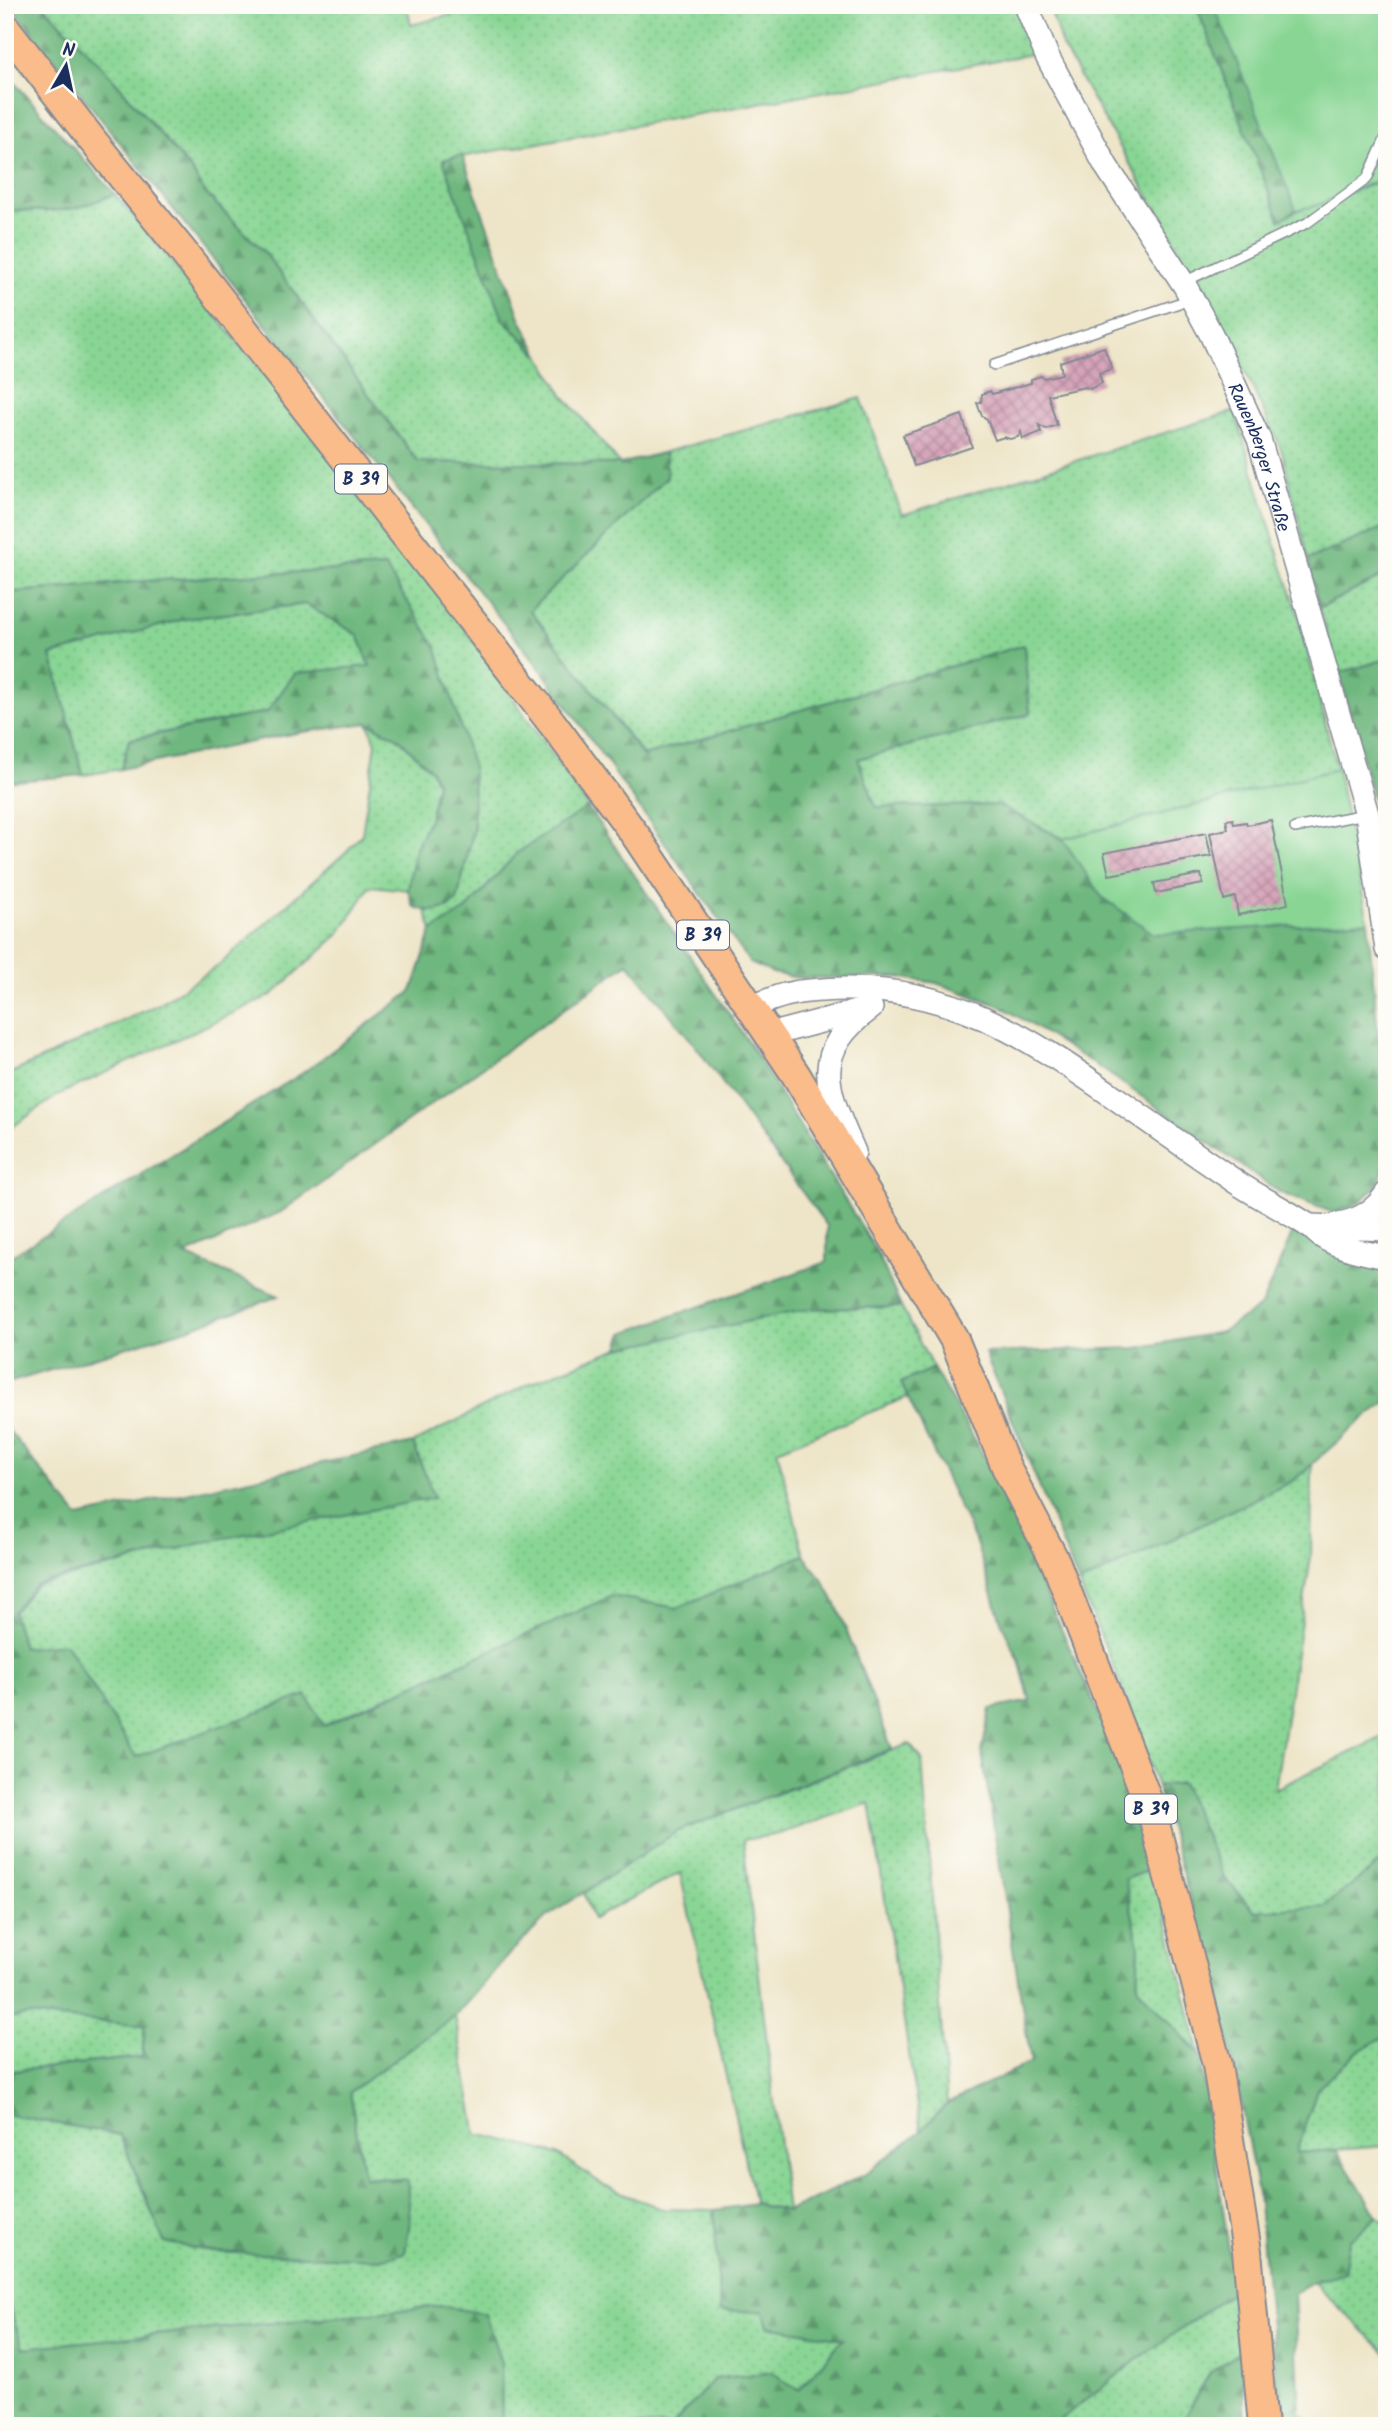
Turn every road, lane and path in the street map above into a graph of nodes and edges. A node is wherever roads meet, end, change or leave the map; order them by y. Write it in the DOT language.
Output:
graph roads {
  1 [pos="1026,5"];
  2 [pos="5,27"];
  3 [pos="1387,135"];
  4 [pos="1187,291"];
  5 [pos="994,365"];
  6 [pos="1367,814"];
  7 [pos="1295,828"];
  8 [pos="1387,949"];
  9 [pos="947,1002"];
  10 [pos="872,1008"];
  11 [pos="752,1009"];
  12 [pos="768,1035"];
  13 [pos="863,1189"];
  14 [pos="1387,1193"];
  15 [pos="1319,1226"];
  16 [pos="1387,1229"];
  17 [pos="1387,1257"];
  18 [pos="1263,2426"];
  1 -- 4 [label="street, Rauenberger Straße"];
  2 -- 11 [label="main road, B 39"];
  3 -- 4 [label="lane"];
  4 -- 5 [label="lane"];
  4 -- 6 [label="street, Rauenberger Straße"];
  6 -- 7 [label="lane"];
  6 -- 8 [label="street, Rauenberger Straße"];
  9 -- 10 [label="street"];
  9 -- 11 [label="street"];
  9 -- 15 [label="street"];
  10 -- 12 [label="street"];
  10 -- 13 [label="street"];
  11 -- 12 [label="main road, B 39"];
  12 -- 13 [label="main road, B 39"];
  13 -- 18 [label="main road, B 39"];
  14 -- 15 [label="street"];
  15 -- 16 [label="street"];
  15 -- 17 [label="street"];
}
